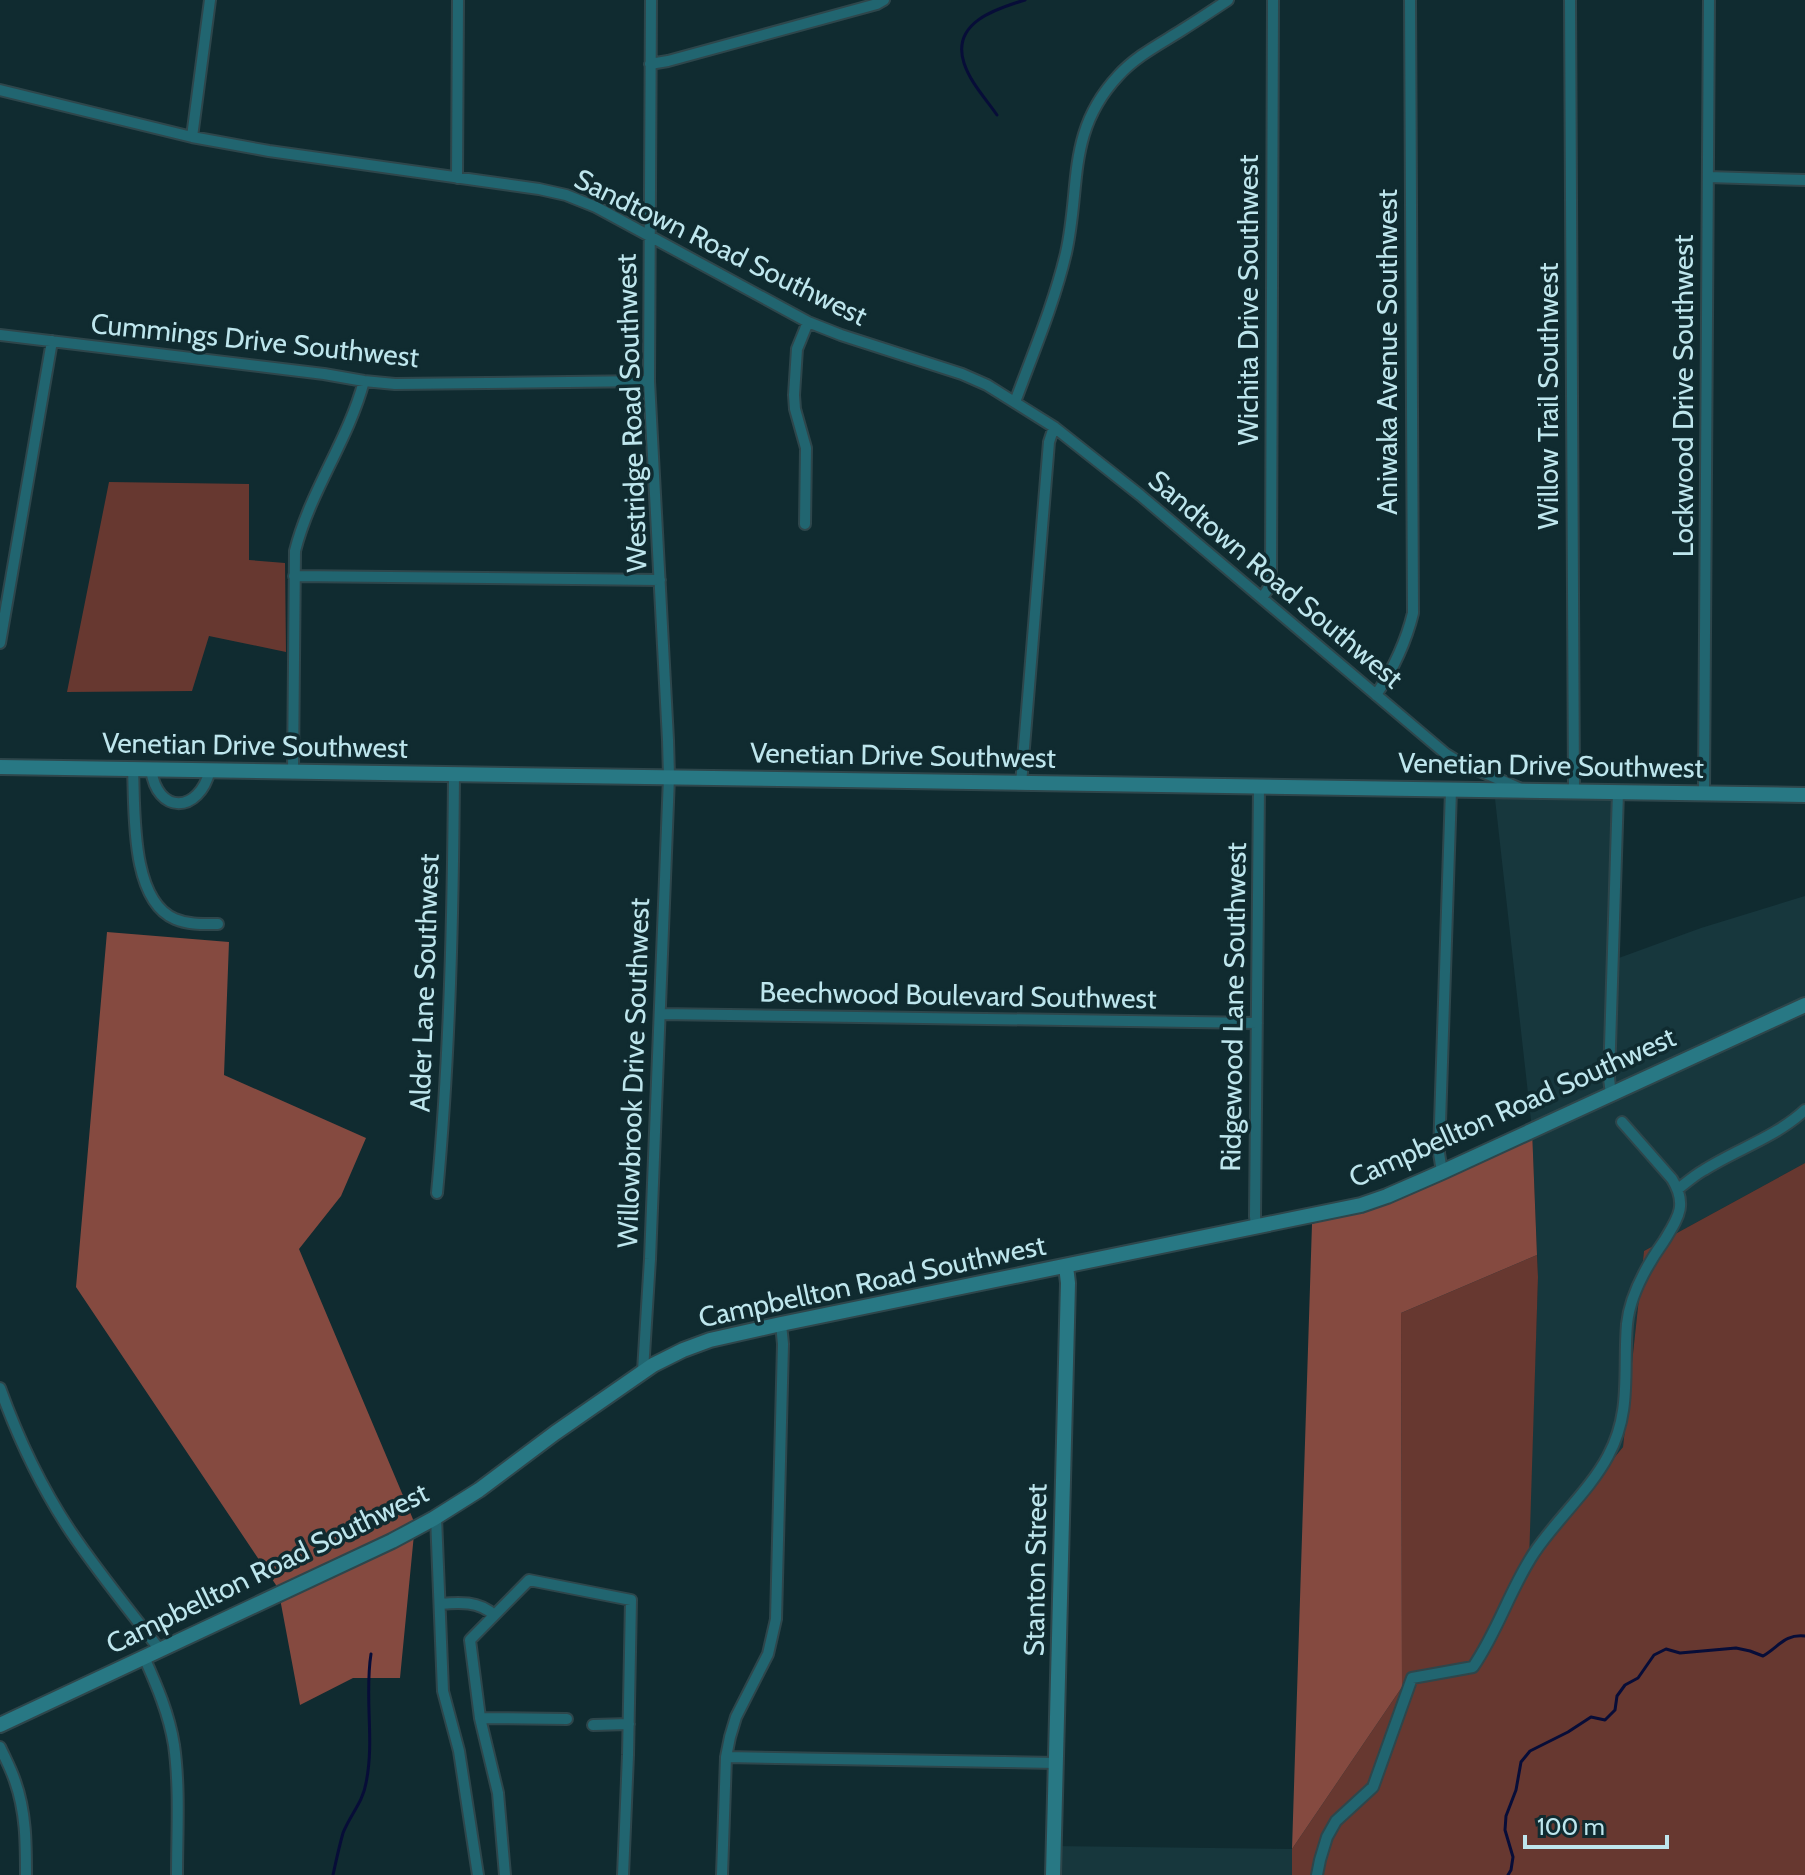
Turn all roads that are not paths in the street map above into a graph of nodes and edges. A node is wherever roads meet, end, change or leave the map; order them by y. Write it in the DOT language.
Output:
graph roads {
  1 [pos="210,0"];
  2 [pos="458,0"];
  3 [pos="651,0"];
  4 [pos="884,0"];
  5 [pos="1228,0"];
  6 [pos="1273,0"];
  7 [pos="1410,0"];
  8 [pos="1570,0"];
  9 [pos="1709,0"];
  10 [pos="650,64"];
  11 [pos="0,90"];
  12 [pos="192,137"];
  13 [pos="1708,177"];
  14 [pos="457,178"];
  15 [pos="1805,180"];
  16 [pos="649,236"];
  17 [pos="808,322"];
  18 [pos="0,335"];
  19 [pos="52,341"];
  20 [pos="364,381"];
  21 [pos="649,381"];
  22 [pos="1015,402"];
  23 [pos="1054,427"];
  24 [pos="805,524"];
  25 [pos="294,576"];
  26 [pos="660,580"];
  27 [pos="1262,598"];
  28 [pos="0,643"];
  29 [pos="1376,695"];
  30 [pos="0,767"];
  31 [pos="133,769"];
  32 [pos="151,769"];
  33 [pos="210,770"];
  34 [pos="293,771"];
  35 [pos="454,774"];
  36 [pos="669,777"];
  37 [pos="1021,784"];
  38 [pos="1259,787"];
  39 [pos="1451,790"];
  40 [pos="1525,791"];
  41 [pos="1574,791"];
  42 [pos="1618,792"];
  43 [pos="1704,793"];
  44 [pos="1805,795"];
  45 [pos="218,924"];
  46 [pos="1805,1005"];
  47 [pos="660,1014"];
  48 [pos="1257,1023"];
  49 [pos="1611,1095"];
  50 [pos="1805,1110"];
  51 [pos="1622,1122"];
  52 [pos="1442,1172"];
  53 [pos="1678,1189"];
  54 [pos="437,1193"];
  55 [pos="1256,1227"];
  56 [pos="1066,1266"];
  57 [pos="781,1324"];
  58 [pos="643,1371"];
  59 [pos="0,1388"];
  60 [pos="436,1517"];
  61 [pos="440,1604"];
  62 [pos="494,1615"];
  63 [pos="160,1650"];
  64 [pos="144,1657"];
  65 [pos="480,1718"];
  66 [pos="567,1719"];
  67 [pos="629,1724"];
  68 [pos="0,1725"];
  69 [pos="593,1725"];
  70 [pos="0,1747"];
  71 [pos="726,1757"];
  72 [pos="1056,1763"];
  73 [pos="26,1875"];
  74 [pos="177,1875"];
  75 [pos="478,1875"];
  76 [pos="505,1875"];
  77 [pos="623,1875"];
  78 [pos="722,1875"];
  79 [pos="1053,1875"];
  80 [pos="1317,1875"];
  1 -- 12 [label="street"];
  2 -- 14 [label="street"];
  3 -- 10 [label="street, Westridge Road Southwest"];
  4 -- 10 [label="street"];
  5 -- 22 [label="street"];
  6 -- 27 [label="street, Wichita Drive Southwest"];
  7 -- 29 [label="street, Aniwaka Avenue Southwest"];
  8 -- 41 [label="street, Willow Trail Southwest"];
  9 -- 13 [label="street, Lockwood Drive Southwest"];
  10 -- 16 [label="street, Westridge Road Southwest"];
  11 -- 12 [label="street, Sandtown Road Southwest"];
  12 -- 14 [label="street, Sandtown Road Southwest"];
  13 -- 15 [label="street"];
  13 -- 43 [label="street, Lockwood Drive Southwest"];
  14 -- 16 [label="street, Sandtown Road Southwest"];
  16 -- 17 [label="street, Sandtown Road Southwest"];
  16 -- 21 [label="street, Westridge Road Southwest"];
  17 -- 22 [label="street, Sandtown Road Southwest"];
  17 -- 24 [label="street"];
  18 -- 19 [label="street, Cummings Drive Southwest"];
  19 -- 20 [label="street, Cummings Drive Southwest"];
  19 -- 28 [label="street"];
  20 -- 21 [label="street, Cummings Drive Southwest"];
  20 -- 25 [label="street"];
  21 -- 26 [label="street, Westridge Road Southwest"];
  22 -- 23 [label="street, Sandtown Road Southwest"];
  23 -- 27 [label="street, Sandtown Road Southwest"];
  23 -- 37 [label="street"];
  25 -- 26 [label="street"];
  25 -- 34 [label="street"];
  26 -- 36 [label="street, Westridge Road Southwest"];
  27 -- 29 [label="street, Sandtown Road Southwest"];
  29 -- 40 [label="street, Sandtown Road Southwest"];
  30 -- 31 [label="street, Venetian Drive Southwest"];
  31 -- 32 [label="street, Venetian Drive Southwest"];
  31 -- 45 [label="street"];
  32 -- 33 [label="street, Venetian Drive Southwest"];
  32 -- 33 [label="street"];
  33 -- 34 [label="street, Venetian Drive Southwest"];
  34 -- 35 [label="street, Venetian Drive Southwest"];
  35 -- 36 [label="street, Venetian Drive Southwest"];
  35 -- 54 [label="street, Alder Lane Southwest"];
  36 -- 37 [label="street, Venetian Drive Southwest"];
  36 -- 47 [label="street, Willowbrook Drive Southwest"];
  37 -- 38 [label="street, Venetian Drive Southwest"];
  38 -- 39 [label="street, Venetian Drive Southwest"];
  38 -- 48 [label="street, Ridgewood Lane Southwest"];
  39 -- 40 [label="street, Venetian Drive Southwest"];
  39 -- 52 [label="street"];
  40 -- 41 [label="street, Venetian Drive Southwest"];
  41 -- 42 [label="street, Venetian Drive Southwest"];
  42 -- 43 [label="street, Venetian Drive Southwest"];
  42 -- 49 [label="street"];
  43 -- 44 [label="street, Venetian Drive Southwest"];
  46 -- 49 [label="street, Campbellton Road Southwest"];
  47 -- 48 [label="street, Beechwood Boulevard Southwest"];
  47 -- 58 [label="street, Willowbrook Drive Southwest"];
  48 -- 55 [label="street, Ridgewood Lane Southwest"];
  49 -- 52 [label="street, Campbellton Road Southwest"];
  50 -- 53 [label="street"];
  51 -- 53 [label="street"];
  52 -- 55 [label="street, Campbellton Road Southwest"];
  53 -- 80 [label="street"];
  55 -- 56 [label="street, Campbellton Road Southwest"];
  56 -- 57 [label="street, Campbellton Road Southwest"];
  56 -- 72 [label="street, Stanton Street"];
  57 -- 58 [label="street, Campbellton Road Southwest"];
  57 -- 71 [label="street"];
  58 -- 60 [label="street, Campbellton Road Southwest"];
  59 -- 63 [label="street"];
  60 -- 61 [label="street"];
  60 -- 63 [label="street, Campbellton Road Southwest"];
  61 -- 62 [label="street"];
  61 -- 75 [label="street"];
  62 -- 65 [label="street"];
  62 -- 67 [label="street"];
  63 -- 64 [label="street, Campbellton Road Southwest"];
  64 -- 68 [label="street, Campbellton Road Southwest"];
  64 -- 74 [label="street"];
  65 -- 66 [label="street"];
  65 -- 76 [label="street"];
  67 -- 69 [label="street"];
  67 -- 77 [label="street"];
  70 -- 73 [label="street"];
  71 -- 72 [label="street"];
  71 -- 78 [label="street"];
  72 -- 79 [label="street, Stanton Street"];
}
